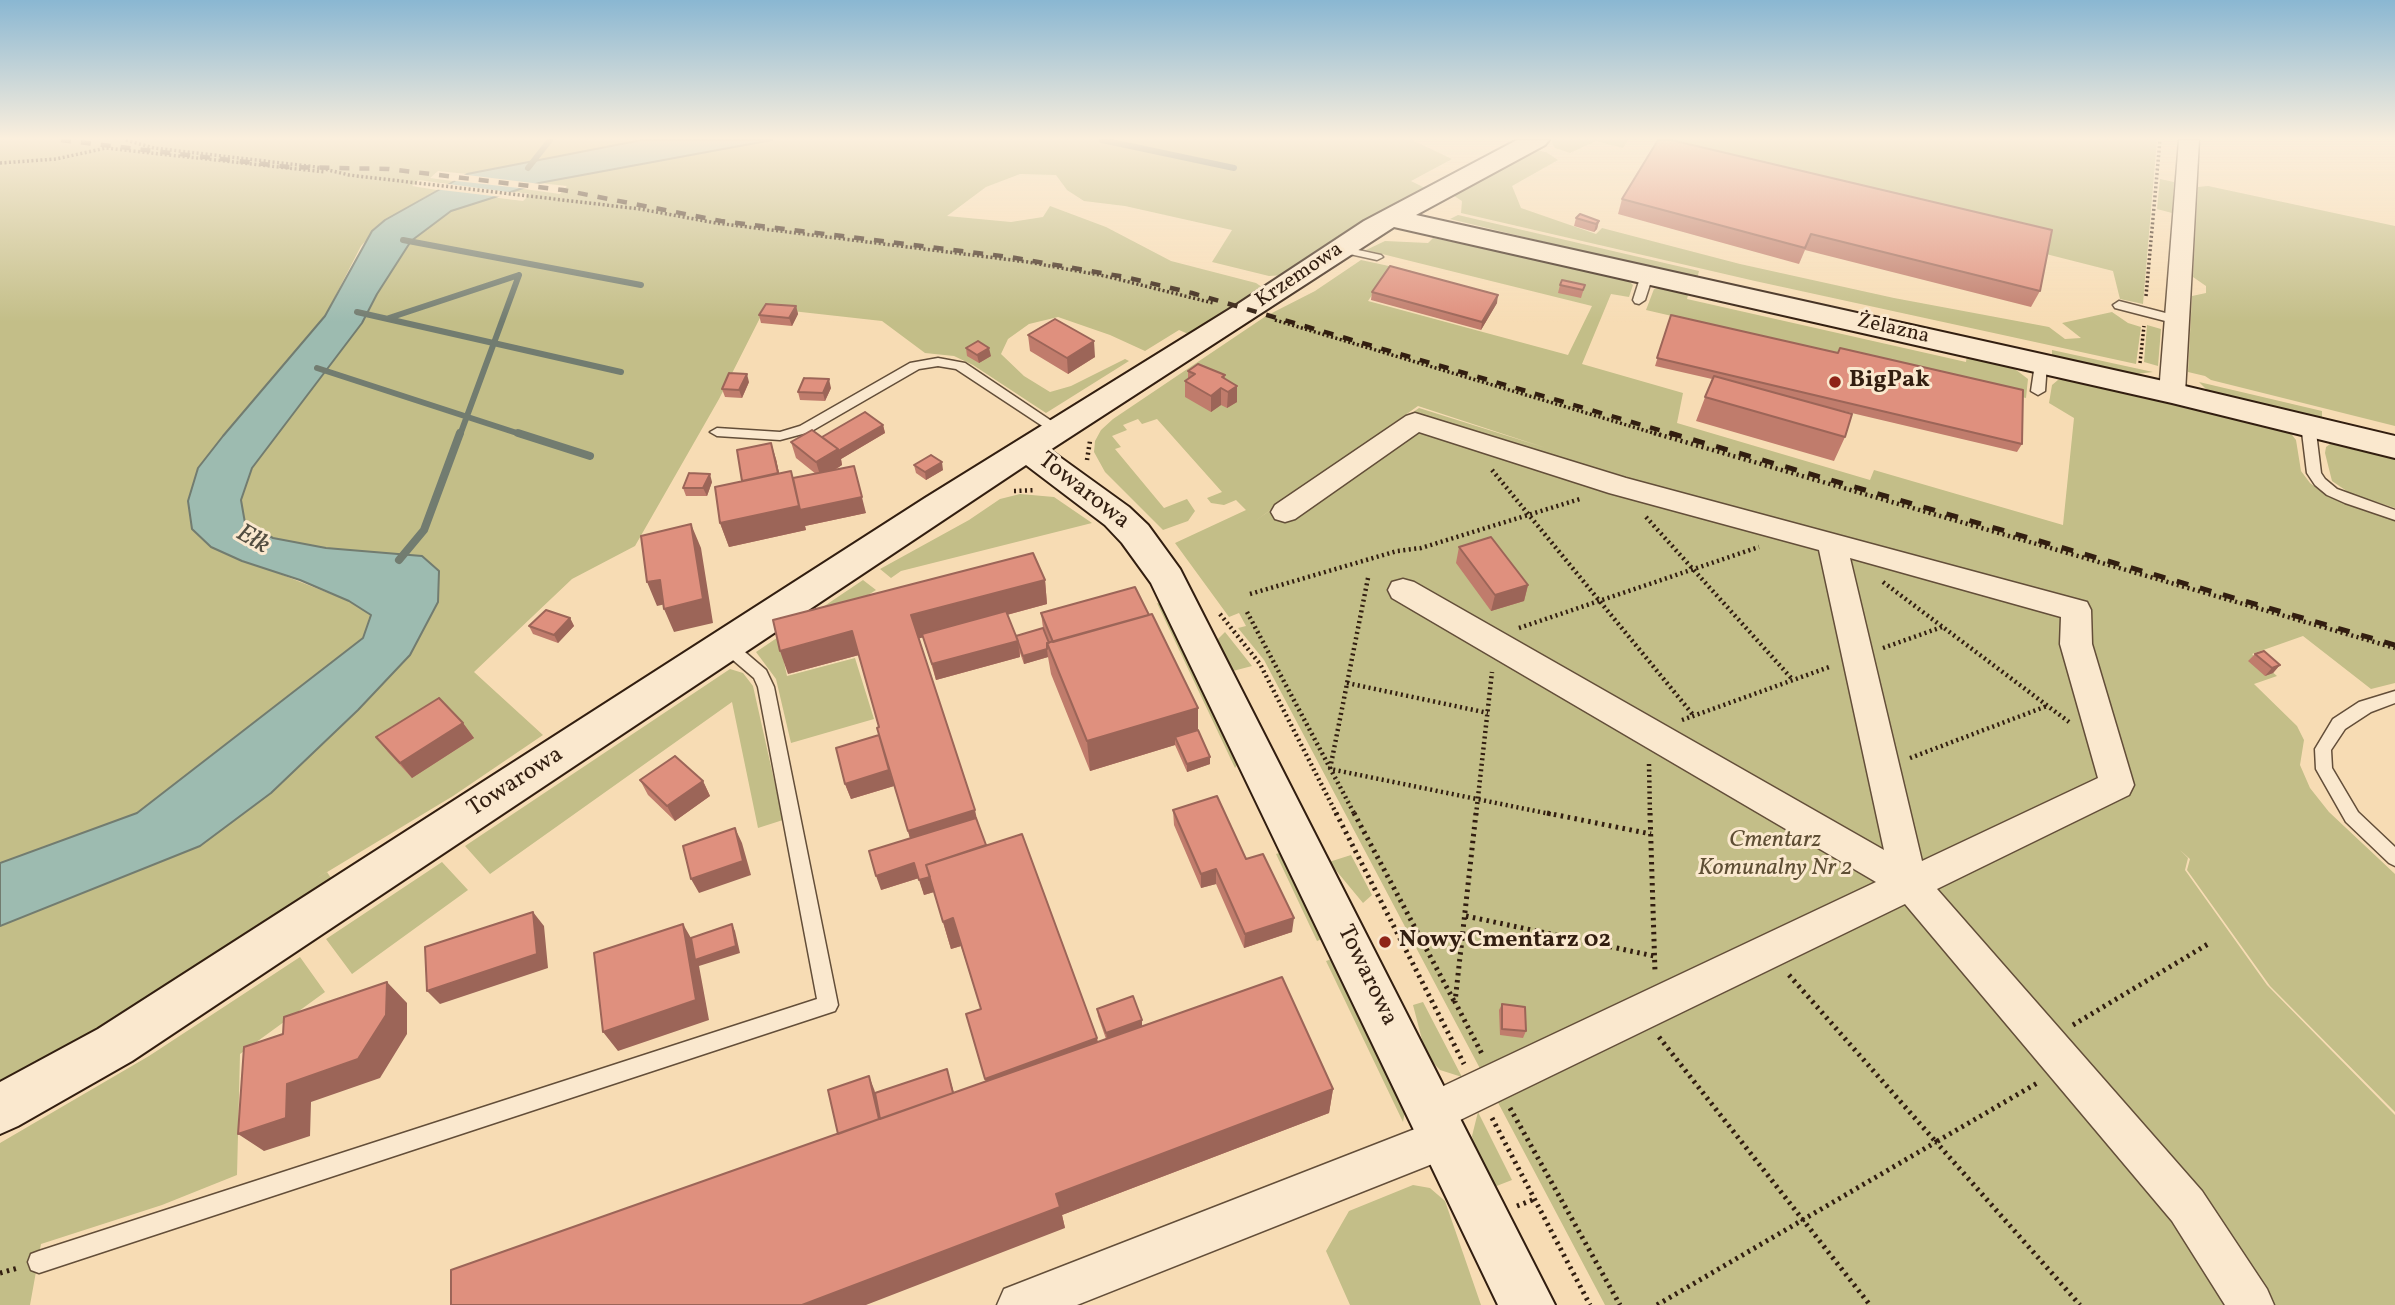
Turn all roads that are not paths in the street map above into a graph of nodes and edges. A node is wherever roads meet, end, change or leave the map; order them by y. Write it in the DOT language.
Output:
graph roads {
  1 [pos="1422,201"];
  2 [pos="2185,201"];
  3 [pos="1390,218"];
  4 [pos="1340,248"];
  5 [pos="1377,257"];
  6 [pos="2119,306"];
  7 [pos="1246,312"];
  8 [pos="2177,320"];
  9 [pos="2172,393"];
  10 [pos="2308,424"];
  11 [pos="717,432"];
  12 [pos="1043,439"];
  13 [pos="2395,447"];
  14 [pos="1285,512"];
  15 [pos="2395,515"];
  16 [pos="1832,543"];
  17 [pos="1403,590"];
  18 [pos="726,645"];
  19 [pos="2395,697"];
  20 [pos="2395,858"];
  21 [pos="1909,883"];
  22 [pos="0,1109"];
  23 [pos="1439,1125"];
  24 [pos="39,1262"];
  25 [pos="1020,1305"];
  26 [pos="1527,1305"];
  27 [pos="2251,1305"];
  1 -- 3 [label="street, Krzemowa"];
  2 -- 8 [label="street"];
  3 -- 4 [label="street, Krzemowa"];
  3 -- 9 [label="street, Żelazna"];
  4 -- 5 [label="lane"];
  4 -- 7 [label="street, Krzemowa"];
  6 -- 8 [label="lane"];
  7 -- 12 [label="street, Towarowa"];
  8 -- 9 [label="street"];
  9 -- 10 [label="street, Żelazna"];
  10 -- 13 [label="street, Żelazna"];
  10 -- 15 [label="lane"];
  11 -- 12 [label="lane"];
  12 -- 18 [label="street, Towarowa"];
  12 -- 23 [label="street, Towarowa"];
  14 -- 16 [label="street"];
  16 -- 21 [label="street"];
  16 -- 21 [label="street"];
  17 -- 21 [label="street"];
  18 -- 22 [label="street, Towarowa"];
  18 -- 24 [label="lane"];
  19 -- 20 [label="lane"];
  21 -- 23 [label="street"];
  21 -- 27 [label="street"];
  23 -- 25 [label="street"];
  23 -- 26 [label="street, Towarowa"];
}
